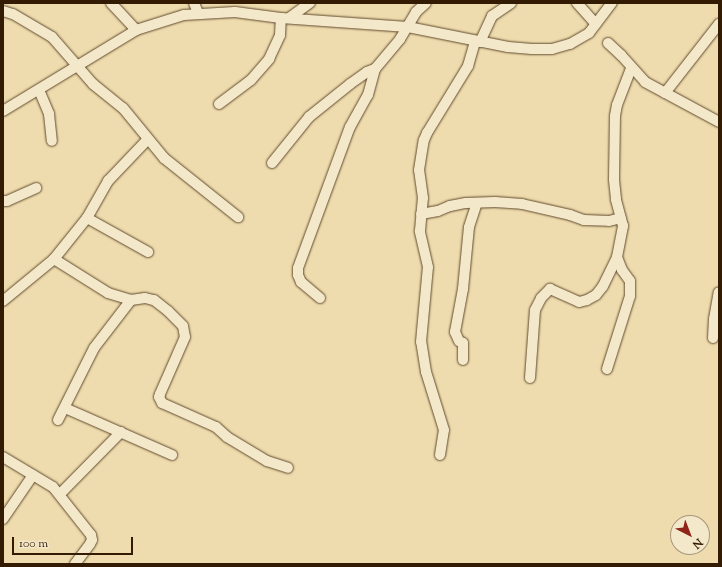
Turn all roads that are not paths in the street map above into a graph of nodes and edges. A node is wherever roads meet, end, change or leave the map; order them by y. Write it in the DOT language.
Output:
graph roads {
  1 [pos="111,3"];
  2 [pos="194,3"];
  3 [pos="310,3"];
  4 [pos="426,3"];
  5 [pos="511,3"];
  6 [pos="578,3"];
  7 [pos="612,3"];
  8 [pos="3,10"];
  9 [pos="198,13"];
  10 [pos="285,18"];
  11 [pos="596,24"];
  12 [pos="719,24"];
  13 [pos="408,28"];
  14 [pos="136,30"];
  15 [pos="478,41"];
  16 [pos="608,43"];
  17 [pos="77,65"];
  18 [pos="631,68"];
  19 [pos="375,69"];
  20 [pos="39,90"];
  21 [pos="665,93"];
  22 [pos="219,104"];
  23 [pos="3,111"];
  24 [pos="719,122"];
  25 [pos="147,140"];
  26 [pos="52,141"];
  27 [pos="272,163"];
  28 [pos="36,188"];
  29 [pos="3,201"];
  30 [pos="477,204"];
  31 [pos="421,214"];
  32 [pos="238,216"];
  33 [pos="87,218"];
  34 [pos="621,218"];
  35 [pos="148,252"];
  36 [pos="617,257"];
  37 [pos="54,259"];
  38 [pos="719,292"];
  39 [pos="320,298"];
  40 [pos="131,300"];
  41 [pos="3,301"];
  42 [pos="713,338"];
  43 [pos="463,360"];
  44 [pos="607,369"];
  45 [pos="530,378"];
  46 [pos="65,408"];
  47 [pos="58,420"];
  48 [pos="121,432"];
  49 [pos="440,454"];
  50 [pos="172,455"];
  51 [pos="3,458"];
  52 [pos="288,468"];
  53 [pos="33,475"];
  54 [pos="60,494"];
  55 [pos="3,519"];
  56 [pos="75,564"];
  1 -- 14 [label="street"];
  2 -- 9 [label="street"];
  3 -- 10 [label="street"];
  4 -- 13 [label="street"];
  5 -- 15 [label="street"];
  6 -- 11 [label="street"];
  7 -- 11 [label="street"];
  8 -- 17 [label="street"];
  9 -- 10 [label="street"];
  9 -- 14 [label="street"];
  10 -- 13 [label="street"];
  10 -- 22 [label="street"];
  11 -- 15 [label="street"];
  12 -- 21 [label="street"];
  13 -- 15 [label="street"];
  13 -- 19 [label="street"];
  14 -- 17 [label="street"];
  15 -- 31 [label="street"];
  16 -- 18 [label="street"];
  17 -- 20 [label="street"];
  17 -- 25 [label="street"];
  18 -- 21 [label="street"];
  18 -- 34 [label="street"];
  19 -- 27 [label="street"];
  19 -- 39 [label="street"];
  20 -- 23 [label="street"];
  20 -- 26 [label="street"];
  21 -- 24 [label="street"];
  25 -- 32 [label="street"];
  25 -- 33 [label="street"];
  28 -- 29 [label="street"];
  30 -- 31 [label="street"];
  30 -- 34 [label="street"];
  30 -- 43 [label="street"];
  31 -- 49 [label="street"];
  33 -- 35 [label="street"];
  33 -- 37 [label="street"];
  34 -- 36 [label="street"];
  36 -- 44 [label="street"];
  36 -- 45 [label="street"];
  37 -- 40 [label="street"];
  37 -- 41 [label="street"];
  38 -- 42 [label="street"];
  40 -- 46 [label="street"];
  40 -- 52 [label="street"];
  46 -- 47 [label="street"];
  46 -- 48 [label="street"];
  48 -- 50 [label="street"];
  48 -- 54 [label="street"];
  51 -- 53 [label="street"];
  53 -- 54 [label="street"];
  53 -- 55 [label="street"];
  54 -- 56 [label="street"];
}
